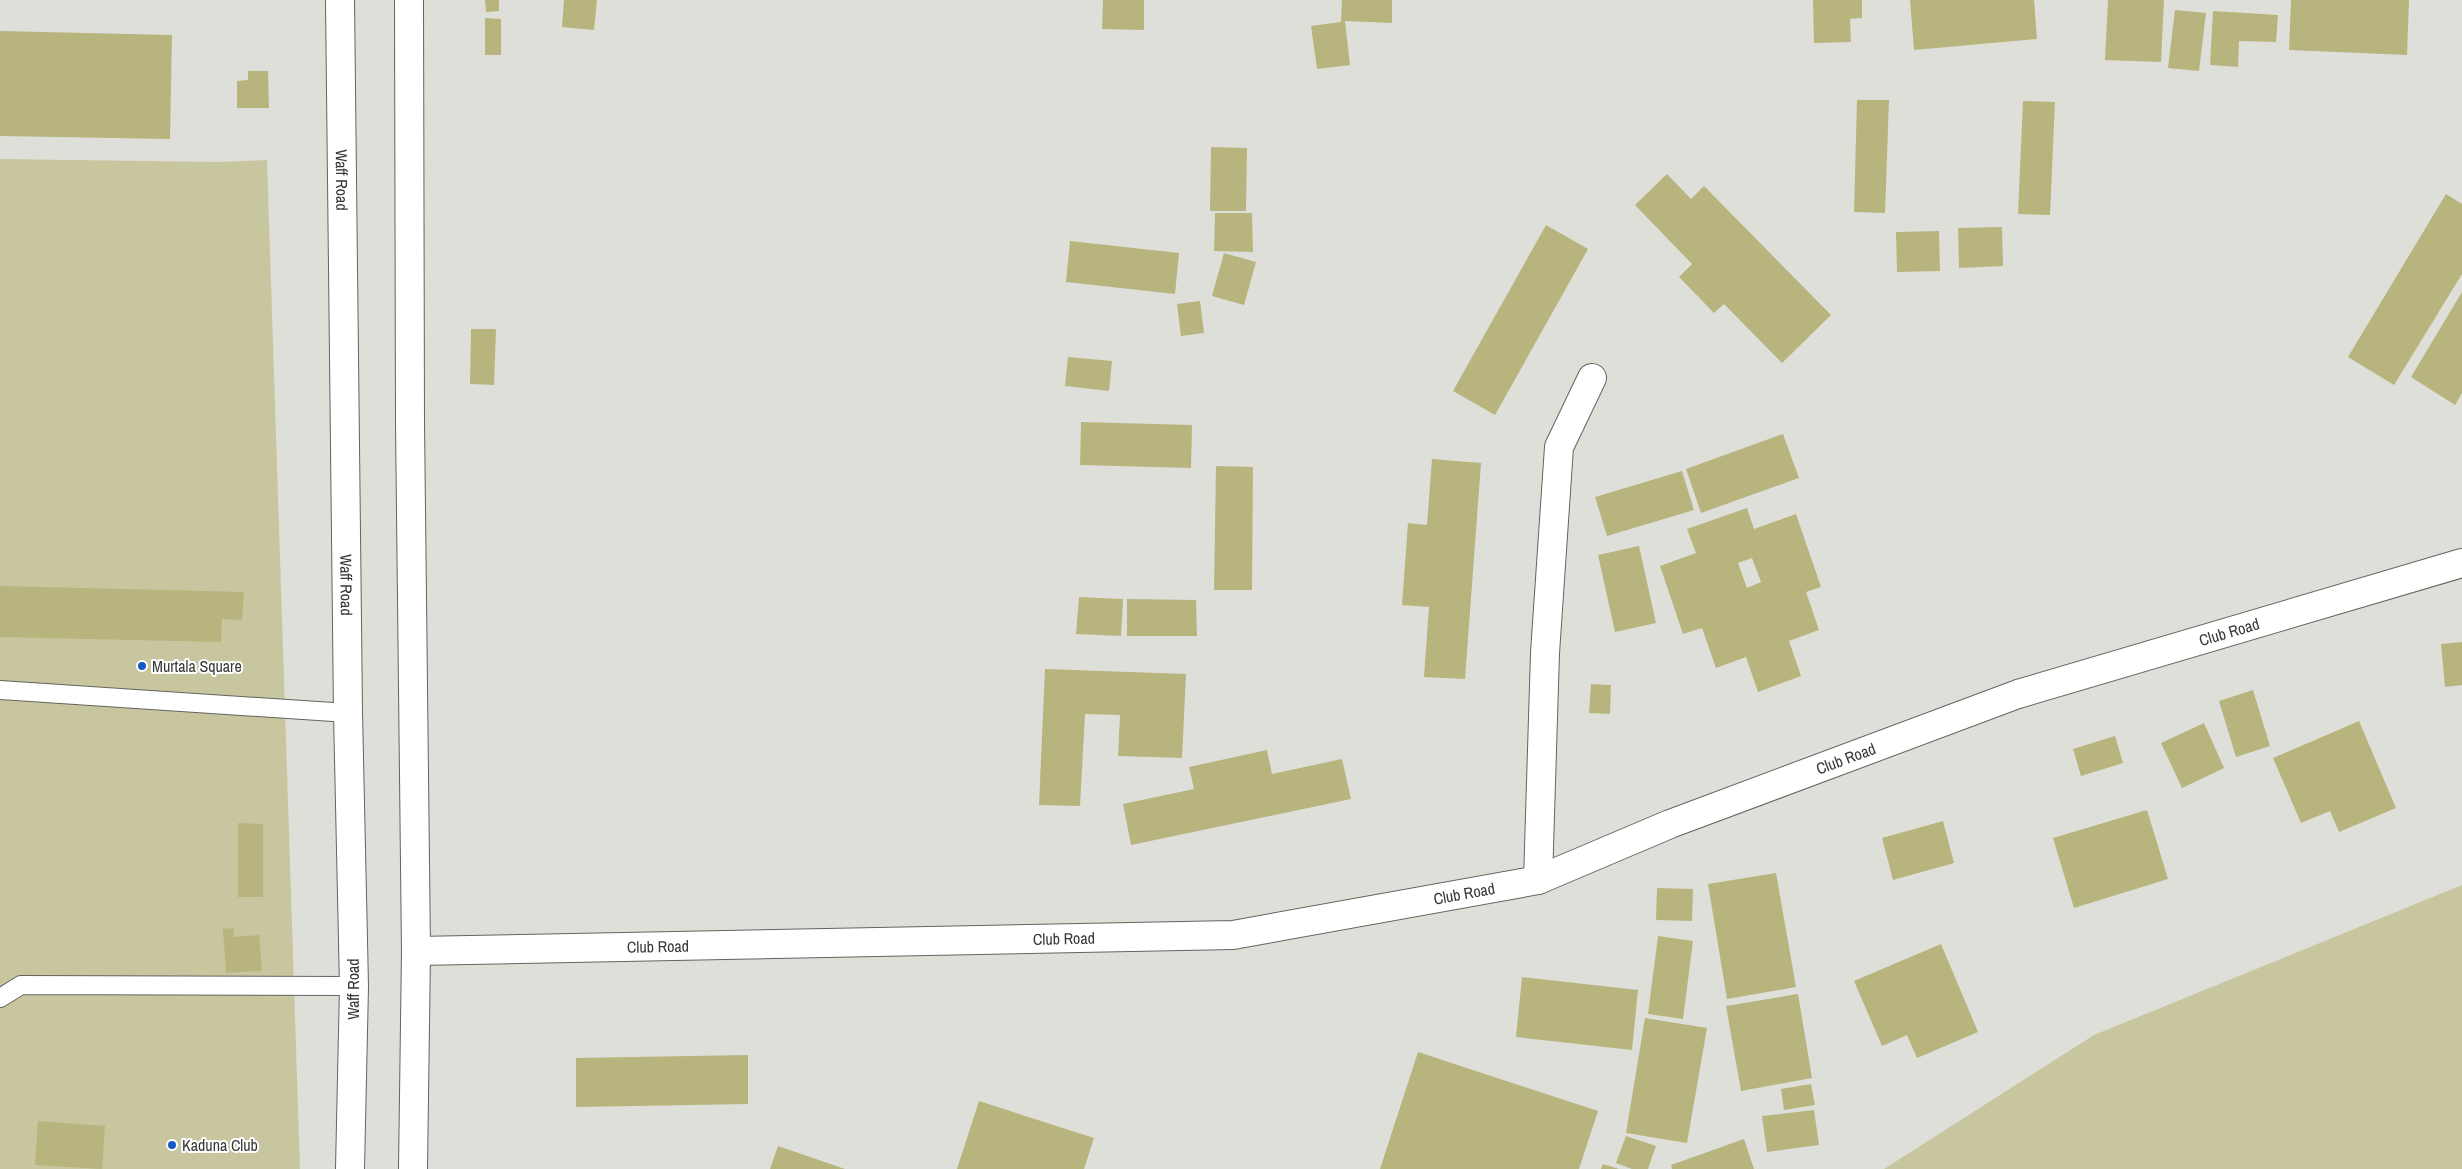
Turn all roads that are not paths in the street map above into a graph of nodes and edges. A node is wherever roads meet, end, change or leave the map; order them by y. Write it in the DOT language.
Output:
graph roads {
  1 [pos="340,0"];
  2 [pos="409,0"];
  3 [pos="1592,378"];
  4 [pos="2462,563"];
  5 [pos="0,690"];
  6 [pos="348,714"];
  7 [pos="1538,880"];
  8 [pos="416,951"];
  9 [pos="354,986"];
  10 [pos="0,998"];
  11 [pos="350,1169"];
  12 [pos="413,1169"];
  1 -- 6 [label="street, Waff Road"];
  2 -- 8 [label="street"];
  3 -- 7 [label="street"];
  4 -- 7 [label="street, Club Road"];
  5 -- 6 [label="lane"];
  6 -- 9 [label="street, Waff Road"];
  7 -- 8 [label="street, Club Road"];
  8 -- 12 [label="street"];
  9 -- 10 [label="lane"];
  9 -- 11 [label="street, Waff Road"];
}
